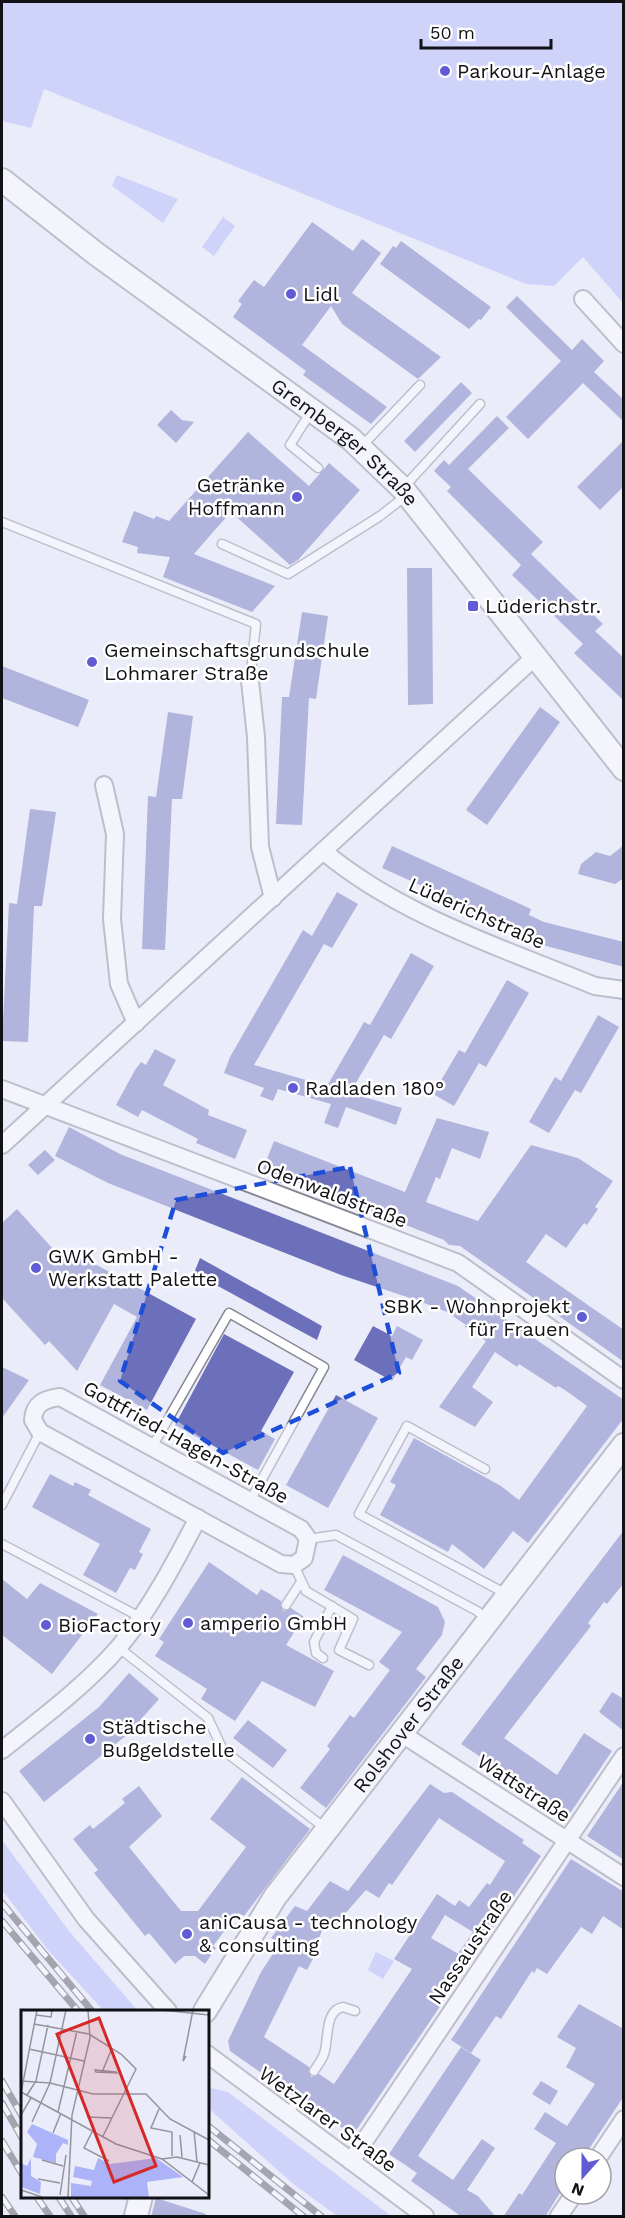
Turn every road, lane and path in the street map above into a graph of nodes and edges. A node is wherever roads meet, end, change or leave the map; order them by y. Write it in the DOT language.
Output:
graph roads {
  1 [pos="2,180"];
  2 [pos="583,299"];
  3 [pos="624,344"];
  4 [pos="420,384"];
  5 [pos="480,404"];
  6 [pos="312,410"];
  7 [pos="360,448"];
  8 [pos="318,468"];
  9 [pos="405,491"];
  10 [pos="2,522"];
  11 [pos="222,544"];
  12 [pos="536,656"];
  13 [pos="250,681"];
  14 [pos="624,769"];
  15 [pos="104,784"];
  16 [pos="323,851"];
  17 [pos="273,898"];
  18 [pos="624,990"];
  19 [pos="136,1023"];
  20 [pos="2,1089"];
  21 [pos="44,1106"];
  22 [pos="2,1145"];
  23 [pos="624,1380"];
  24 [pos="40,1432"];
  25 [pos="624,1445"];
  26 [pos="152,1447"];
  27 [pos="485,1469"];
  28 [pos="250,1501"];
  29 [pos="2,1505"];
  30 [pos="198,1518"];
  31 [pos="308,1539"];
  32 [pos="2,1544"];
  33 [pos="294,1564"];
  34 [pos="301,1582"];
  35 [pos="508,1596"];
  36 [pos="286,1605"];
  37 [pos="332,1606"];
  38 [pos="140,1617"];
  39 [pos="489,1620"];
  40 [pos="118,1647"];
  41 [pos="323,1658"];
  42 [pos="369,1665"];
  43 [pos="402,1734"];
  44 [pos="2,1750"];
  45 [pos="624,1756"];
  46 [pos="2,1801"];
  47 [pos="326,1829"];
  48 [pos="567,1841"];
  49 [pos="624,1877"];
  50 [pos="167,2010"];
  51 [pos="206,2010"];
  52 [pos="355,2011"];
  53 [pos="208,2055"];
  54 [pos="314,2071"];
  55 [pos="298,2098"];
  56 [pos="288,2115"];
  57 [pos="624,2119"];
  58 [pos="606,2146"];
  59 [pos="351,2161"];
  60 [pos="141,2197"];
  61 [pos="136,2217"];
  62 [pos="425,2217"];
  1 -- 6 [label="street, Gremberger Straße"];
  2 -- 3 [label="street"];
  4 -- 7 [label="lane"];
  5 -- 9 [label="lane"];
  6 -- 7 [label="street, Gremberger Straße"];
  6 -- 8 [label="lane"];
  7 -- 9 [label="street, Gremberger Straße"];
  9 -- 11 [label="lane"];
  9 -- 12 [label="street, Gremberger Straße"];
  10 -- 13 [label="lane"];
  12 -- 14 [label="street, Gremberger Straße"];
  12 -- 16 [label="street"];
  13 -- 17 [label="street"];
  15 -- 19 [label="street"];
  16 -- 17 [label="street"];
  16 -- 18 [label="street, Lüderichstraße"];
  17 -- 19 [label="street"];
  19 -- 21 [label="street"];
  20 -- 21 [label="street, Odenwaldstraße"];
  21 -- 22 [label="street"];
  21 -- 23 [label="street, Odenwaldstraße"];
  24 -- 26 [label="street, Gottfried-Hagen-Straße"];
  24 -- 29 [label="lane"];
  24 -- 30 [label="street"];
  25 -- 35 [label="street, Rolshover Straße"];
  26 -- 28 [label="street, Gottfried-Hagen-Straße"];
  26 -- 28 [label="lane"];
  27 -- 35 [label="lane"];
  28 -- 31 [label="street, Gottfried-Hagen-Straße"];
  30 -- 33 [label="street"];
  30 -- 38 [label="street"];
  31 -- 33 [label="street"];
  31 -- 39 [label="lane"];
  32 -- 38 [label="lane"];
  33 -- 34 [label="lane"];
  34 -- 36 [label="lane"];
  34 -- 37 [label="lane"];
  35 -- 39 [label="street, Rolshover Straße"];
  37 -- 41 [label="lane"];
  37 -- 42 [label="lane"];
  38 -- 40 [label="street"];
  39 -- 43 [label="street, Rolshover Straße"];
  40 -- 44 [label="street"];
  40 -- 47 [label="lane"];
  43 -- 47 [label="street, Rolshover Straße"];
  43 -- 48 [label="street, Wattstraße"];
  45 -- 48 [label="street, Nassaustraße"];
  46 -- 50 [label="street"];
  47 -- 51 [label="street, Rolshover Straße"];
  48 -- 49 [label="street, Wattstraße"];
  48 -- 59 [label="street, Nassaustraße"];
  52 -- 54 [label="lane"];
  53 -- 56 [label="street, Wetzlarer Straße"];
  55 -- 56 [label="lane"];
  56 -- 59 [label="street, Wetzlarer Straße"];
  57 -- 58 [label="street"];
  59 -- 62 [label="street, Wetzlarer Straße"];
  60 -- 61 [label="street"];
}
